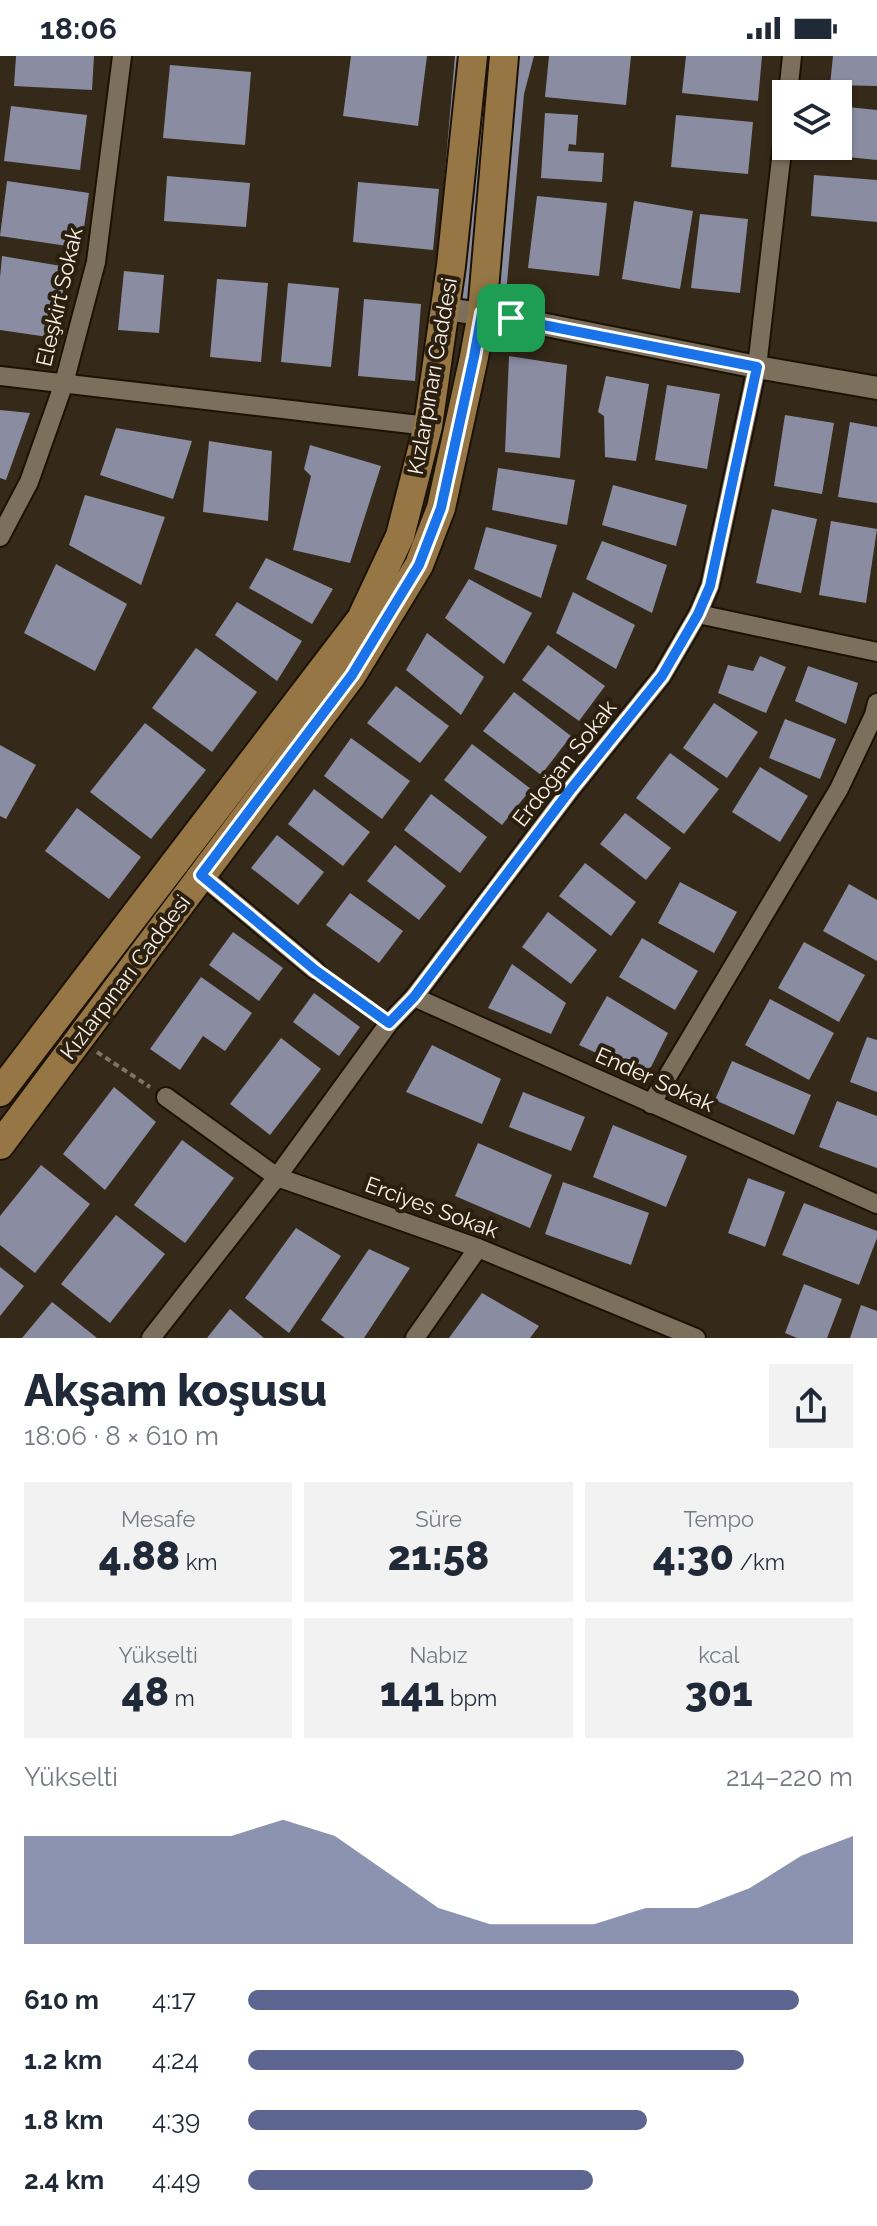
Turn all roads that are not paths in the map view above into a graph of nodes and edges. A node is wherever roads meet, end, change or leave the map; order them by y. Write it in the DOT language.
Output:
graph roads {
  1 [pos="122,56"];
  2 [pos="473,56"];
  3 [pos="504,56"];
  4 [pos="792,56"];
  5 [pos="789,80"];
  6 [pos="781,160"];
  7 [pos="445,309"];
  8 [pos="482,313"];
  9 [pos="757,367"];
  10 [pos="0,376"];
  11 [pos="64,383"];
  12 [pos="877,388"];
  13 [pos="428,426"];
  14 [pos="0,537"];
  15 [pos="698,614"];
  16 [pos="877,652"];
  17 [pos="877,703"];
  18 [pos="201,875"];
  19 [pos="315,970"];
  20 [pos="414,997"];
  21 [pos="0,1092"];
  22 [pos="166,1097"];
  23 [pos="651,1104"];
  24 [pos="0,1145"];
  25 [pos="277,1177"];
  26 [pos="877,1204"];
  27 [pos="478,1248"];
  28 [pos="151,1338"];
  29 [pos="415,1338"];
  30 [pos="696,1338"];
  1 -- 11 [label="street, Eleşkirt Sokak"];
  2 -- 7 [label="main road, Kızlarpınarı Caddesi"];
  3 -- 8 [label="main road, Kızlarpınarı Caddesi"];
  4 -- 5 [label="street"];
  6 -- 9 [label="street, Erdoğan Sokak"];
  7 -- 8 [label="street"];
  7 -- 13 [label="main road, Kızlarpınarı Caddesi"];
  8 -- 9 [label="street"];
  8 -- 18 [label="main road, Kızlarpınarı Caddesi"];
  9 -- 12 [label="street"];
  9 -- 15 [label="street, Erdoğan Sokak"];
  10 -- 11 [label="street"];
  11 -- 13 [label="street"];
  11 -- 14 [label="street, Eleşkirt Sokak"];
  13 -- 21 [label="main road, Kızlarpınarı Caddesi"];
  15 -- 16 [label="street"];
  15 -- 20 [label="street, Erdoğan Sokak"];
  17 -- 23 [label="street"];
  18 -- 19 [label="street"];
  18 -- 24 [label="main road, Kızlarpınarı Caddesi"];
  20 -- 23 [label="street, Ender Sokak"];
  20 -- 25 [label="street, Erdoğan Sokak"];
  22 -- 25 [label="street, Erciyes Sokak"];
  23 -- 26 [label="street, Ender Sokak"];
  25 -- 27 [label="street, Erciyes Sokak"];
  25 -- 28 [label="street, Erdoğan Sokak"];
  27 -- 29 [label="street"];
  27 -- 30 [label="street, Erciyes Sokak"];
}
